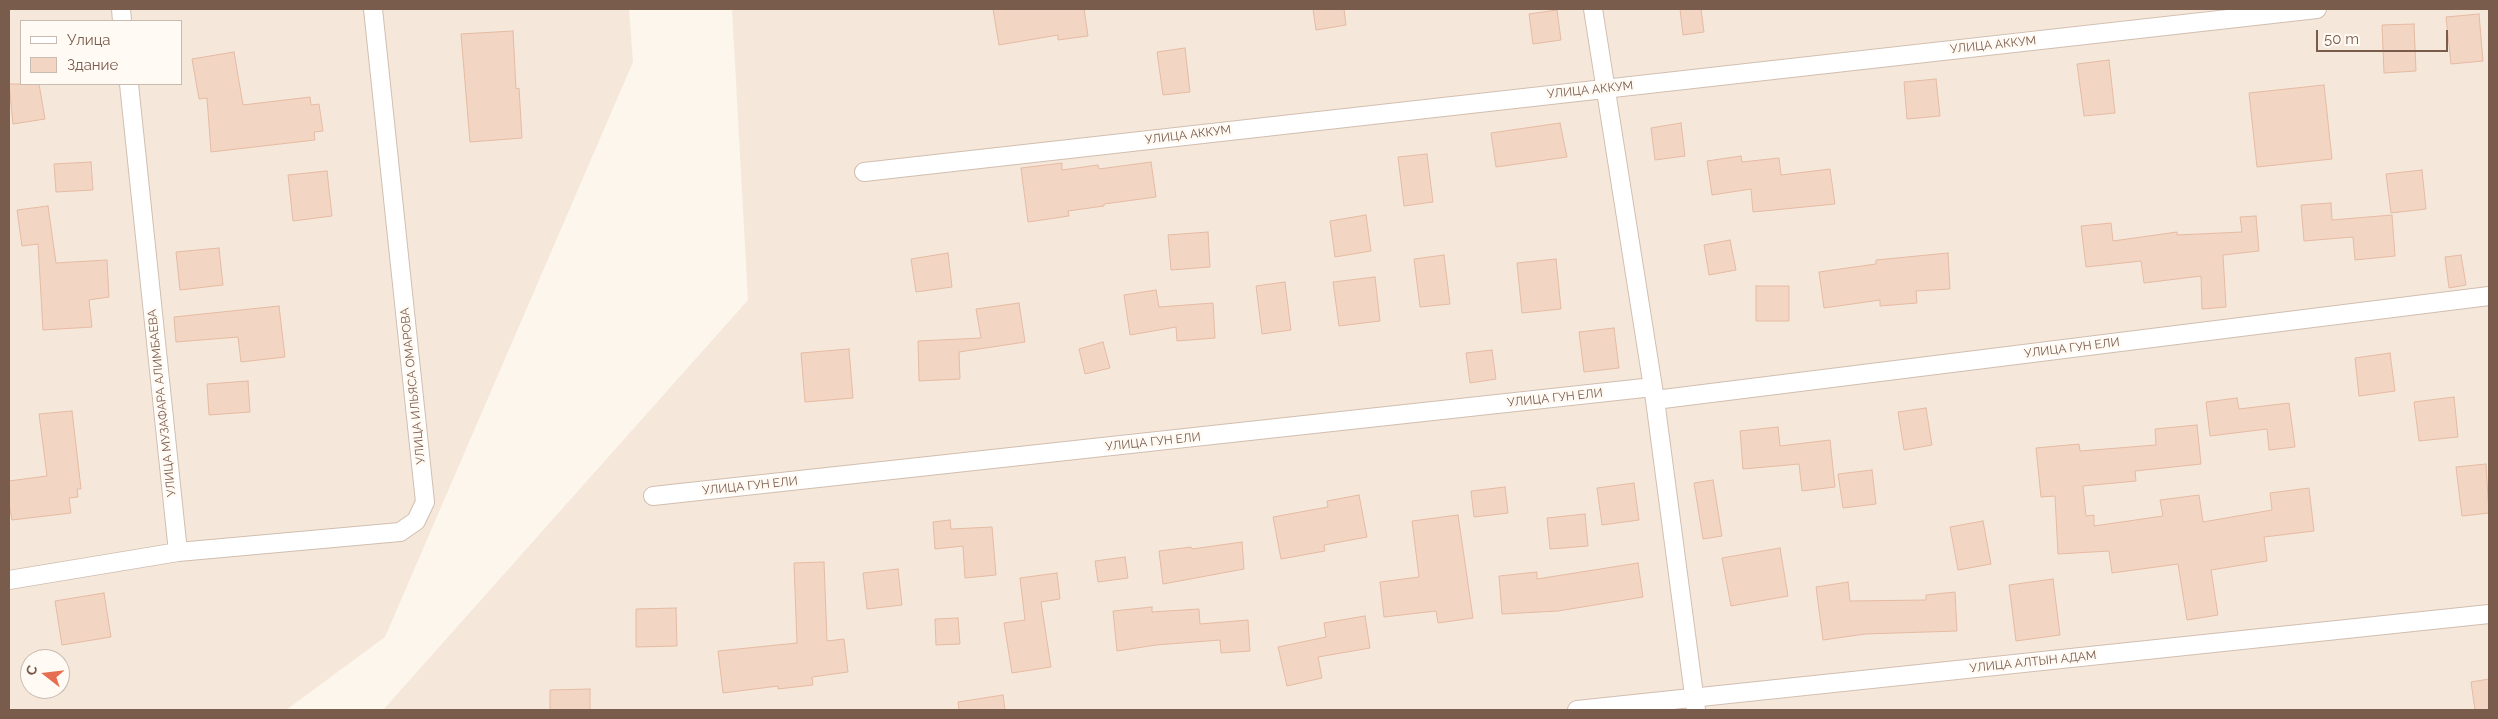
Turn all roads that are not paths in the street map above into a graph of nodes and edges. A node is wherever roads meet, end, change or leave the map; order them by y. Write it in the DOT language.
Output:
graph roads {
  1 [pos="373,9"];
  2 [pos="1593,9"];
  3 [pos="2316,9"];
  4 [pos="129,85"];
  5 [pos="1604,88"];
  6 [pos="864,172"];
  7 [pos="2489,296"];
  8 [pos="1654,394"];
  9 [pos="653,496"];
  10 [pos="178,552"];
  11 [pos="9,580"];
  12 [pos="2489,614"];
  13 [pos="1695,704"];
  14 [pos="1577,710"];
  1 -- 10 [label="street, УЛИЦА ИЛЬЯСА ОМАРОВА"];
  2 -- 5 [label="street"];
  3 -- 5 [label="street, УЛИЦА АККУМ"];
  4 -- 10 [label="street, УЛИЦА МУЗАФАРА АЛИМБАЕВА"];
  5 -- 6 [label="street, УЛИЦА АККУМ"];
  5 -- 8 [label="street"];
  7 -- 8 [label="street, УЛИЦА ГУН ЕЛИ"];
  8 -- 9 [label="street, УЛИЦА ГУН ЕЛИ"];
  8 -- 13 [label="street"];
  10 -- 11 [label="street"];
  12 -- 13 [label="street, УЛИЦА АЛТЫН АДАМ"];
  13 -- 14 [label="street, УЛИЦА АЛТЫН АДАМ"];
}
